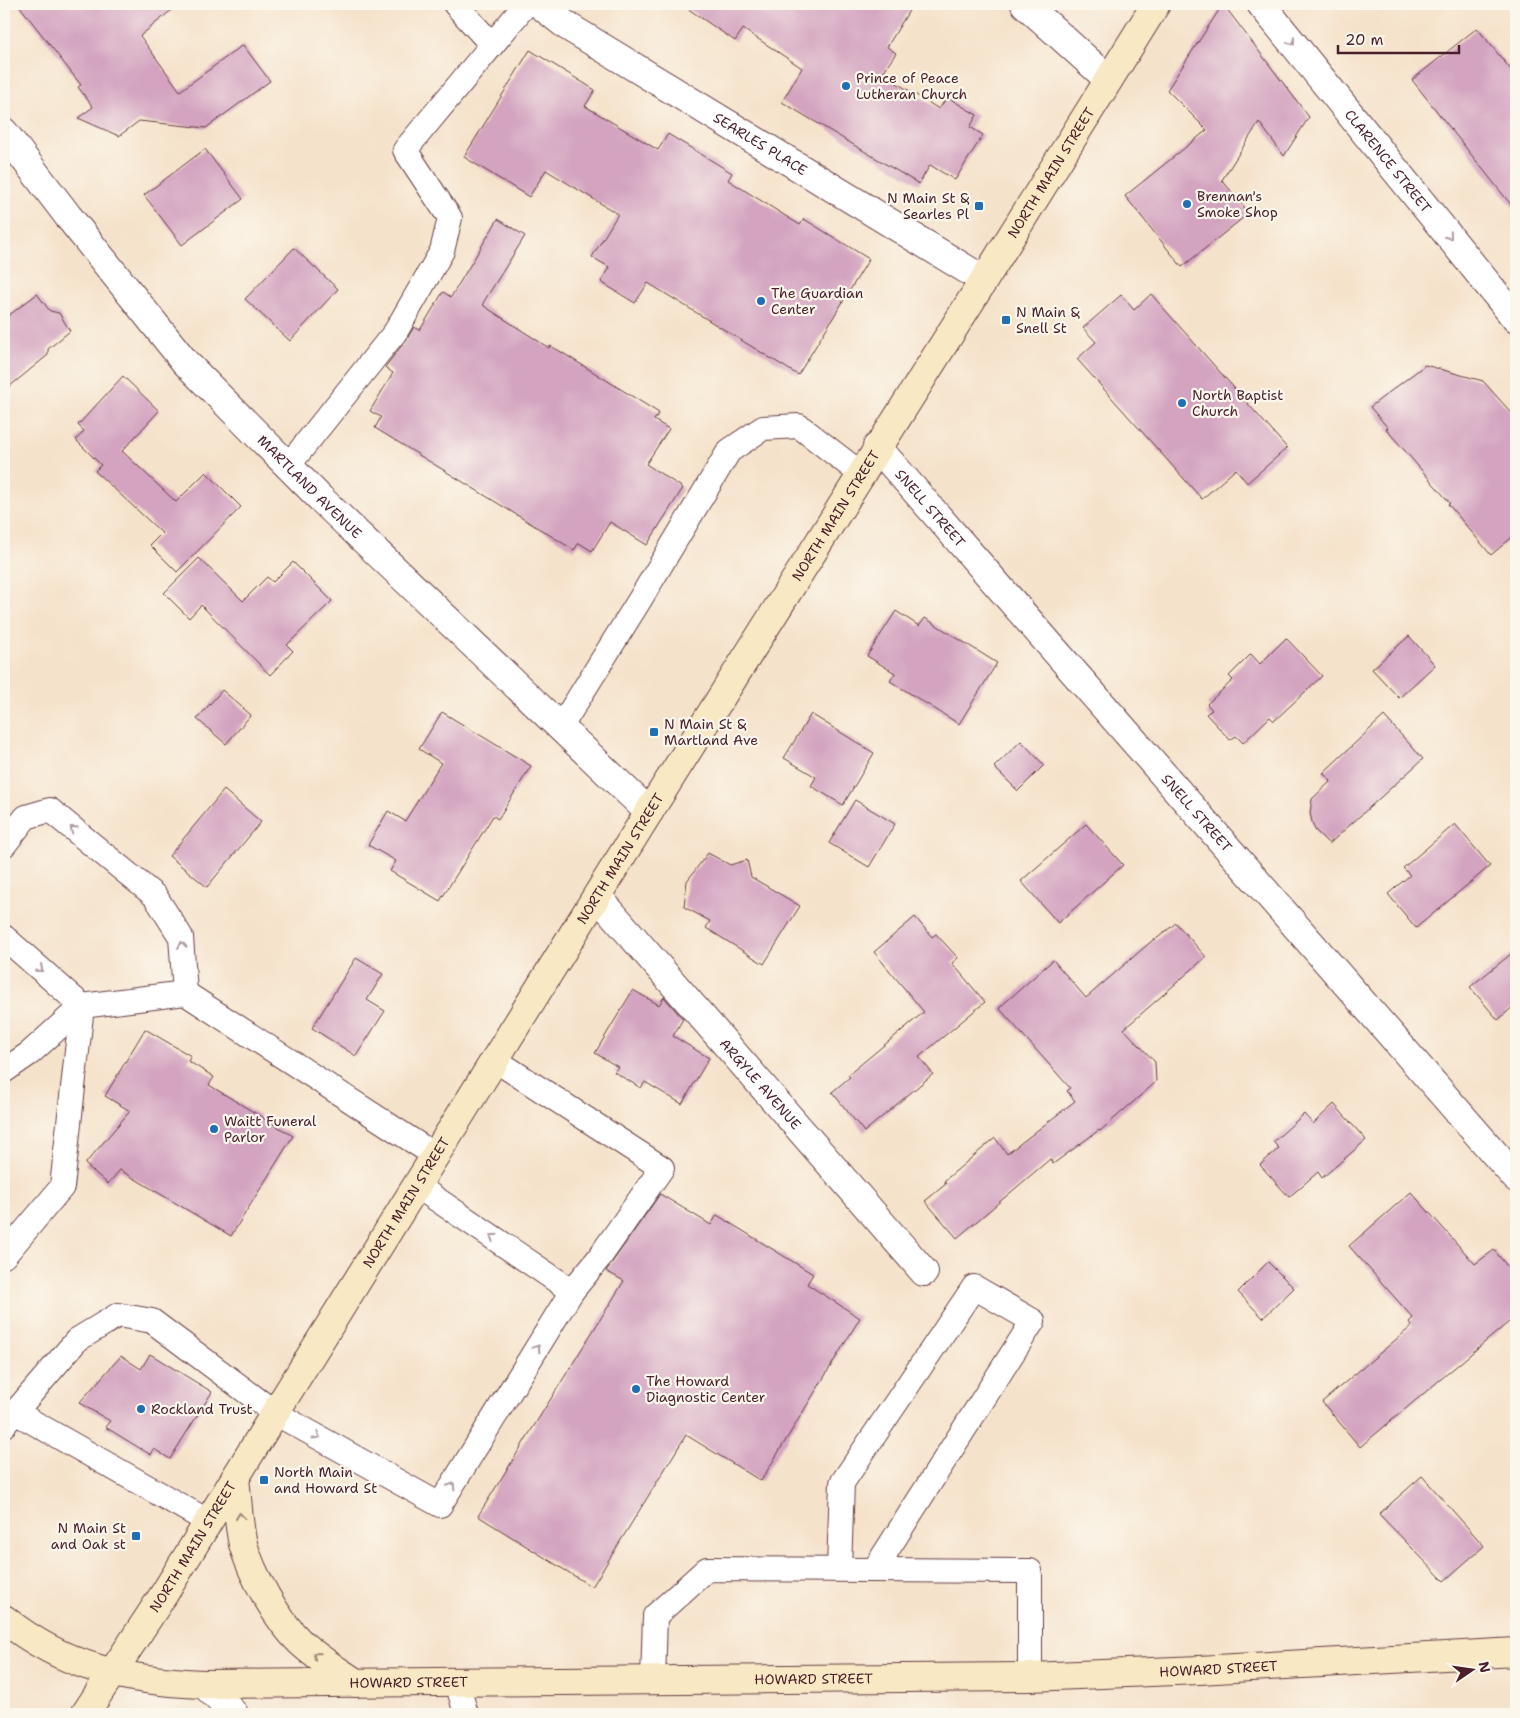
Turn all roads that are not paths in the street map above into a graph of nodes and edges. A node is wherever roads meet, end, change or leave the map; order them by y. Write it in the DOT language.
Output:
graph roads {
  1 [pos="455,4"];
  2 [pos="526,4"];
  3 [pos="539,4"];
  4 [pos="1025,4"];
  5 [pos="1156,4"];
  6 [pos="1261,4"];
  7 [pos="492,45"];
  8 [pos="1108,79"];
  9 [pos="4,132"];
  10 [pos="984,280"];
  11 [pos="1516,319"];
  12 [pos="877,447"];
  13 [pos="288,466"];
  14 [pos="861,474"];
  15 [pos="560,728"];
  16 [pos="648,812"];
  17 [pos="4,845"];
  18 [pos="596,896"];
  19 [pos="4,937"];
  20 [pos="185,993"];
  21 [pos="82,1006"];
  22 [pos="495,1060"];
  23 [pos="4,1071"];
  24 [pos="436,1156"];
  25 [pos="1516,1178"];
  26 [pos="417,1186"];
  27 [pos="4,1256"];
  28 [pos="924,1272"];
  29 [pos="572,1291"];
  30 [pos="275,1413"];
  31 [pos="10,1419"];
  32 [pos="235,1479"];
  33 [pos="208,1522"];
  34 [pos="839,1569"];
  35 [pos="875,1569"];
  36 [pos="4,1619"];
  37 [pos="1516,1652"];
  38 [pos="110,1674"];
  39 [pos="1030,1677"];
  40 [pos="653,1681"];
  41 [pos="457,1682"];
  42 [pos="356,1683"];
  43 [pos="204,1684"];
  44 [pos="84,1714"];
  45 [pos="234,1714"];
  46 [pos="466,1714"];
  1 -- 7 [label="lane"];
  2 -- 7 [label="lane"];
  3 -- 10 [label="street, SEARLES PLACE"];
  4 -- 8 [label="street"];
  5 -- 8 [label="main road, NORTH MAIN STREET"];
  6 -- 11 [label="street, CLARENCE STREET, one-way"];
  7 -- 13 [label="lane"];
  8 -- 10 [label="main road, NORTH MAIN STREET"];
  9 -- 13 [label="street, MARTLAND AVENUE"];
  10 -- 12 [label="main road, NORTH MAIN STREET"];
  12 -- 14 [label="main road, NORTH MAIN STREET"];
  12 -- 25 [label="street, SNELL STREET"];
  13 -- 15 [label="street, MARTLAND AVENUE"];
  14 -- 15 [label="lane"];
  14 -- 16 [label="main road, NORTH MAIN STREET"];
  15 -- 16 [label="street, MARTLAND AVENUE"];
  16 -- 18 [label="main road, NORTH MAIN STREET"];
  20 -- 17 [label="lane, one-way"];
  18 -- 22 [label="main road, NORTH MAIN STREET"];
  18 -- 28 [label="street, ARGYLE AVENUE"];
  19 -- 21 [label="lane, one-way"];
  20 -- 21 [label="lane"];
  20 -- 24 [label="lane"];
  21 -- 23 [label="lane"];
  21 -- 27 [label="lane"];
  22 -- 24 [label="main road, NORTH MAIN STREET"];
  22 -- 29 [label="lane"];
  24 -- 26 [label="main road, NORTH MAIN STREET"];
  29 -- 26 [label="lane, one-way"];
  26 -- 30 [label="main road, NORTH MAIN STREET"];
  30 -- 29 [label="lane, one-way"];
  30 -- 31 [label="lane"];
  30 -- 32 [label="main road, NORTH MAIN STREET"];
  31 -- 33 [label="lane"];
  32 -- 33 [label="main road, NORTH MAIN STREET"];
  42 -- 32 [label="main road, one-way"];
  33 -- 38 [label="main road, NORTH MAIN STREET"];
  34 -- 35 [label="lane"];
  34 -- 35 [label="lane"];
  34 -- 40 [label="lane"];
  35 -- 39 [label="lane"];
  36 -- 38 [label="main road, HOWARD STREET"];
  37 -- 39 [label="main road, HOWARD STREET"];
  38 -- 43 [label="main road, HOWARD STREET"];
  38 -- 44 [label="main road, NORTH MAIN STREET"];
  39 -- 40 [label="main road, HOWARD STREET"];
  40 -- 41 [label="main road, HOWARD STREET"];
  41 -- 42 [label="main road, HOWARD STREET"];
  41 -- 46 [label="lane"];
  42 -- 43 [label="main road, HOWARD STREET"];
  43 -- 45 [label="street"];
}
